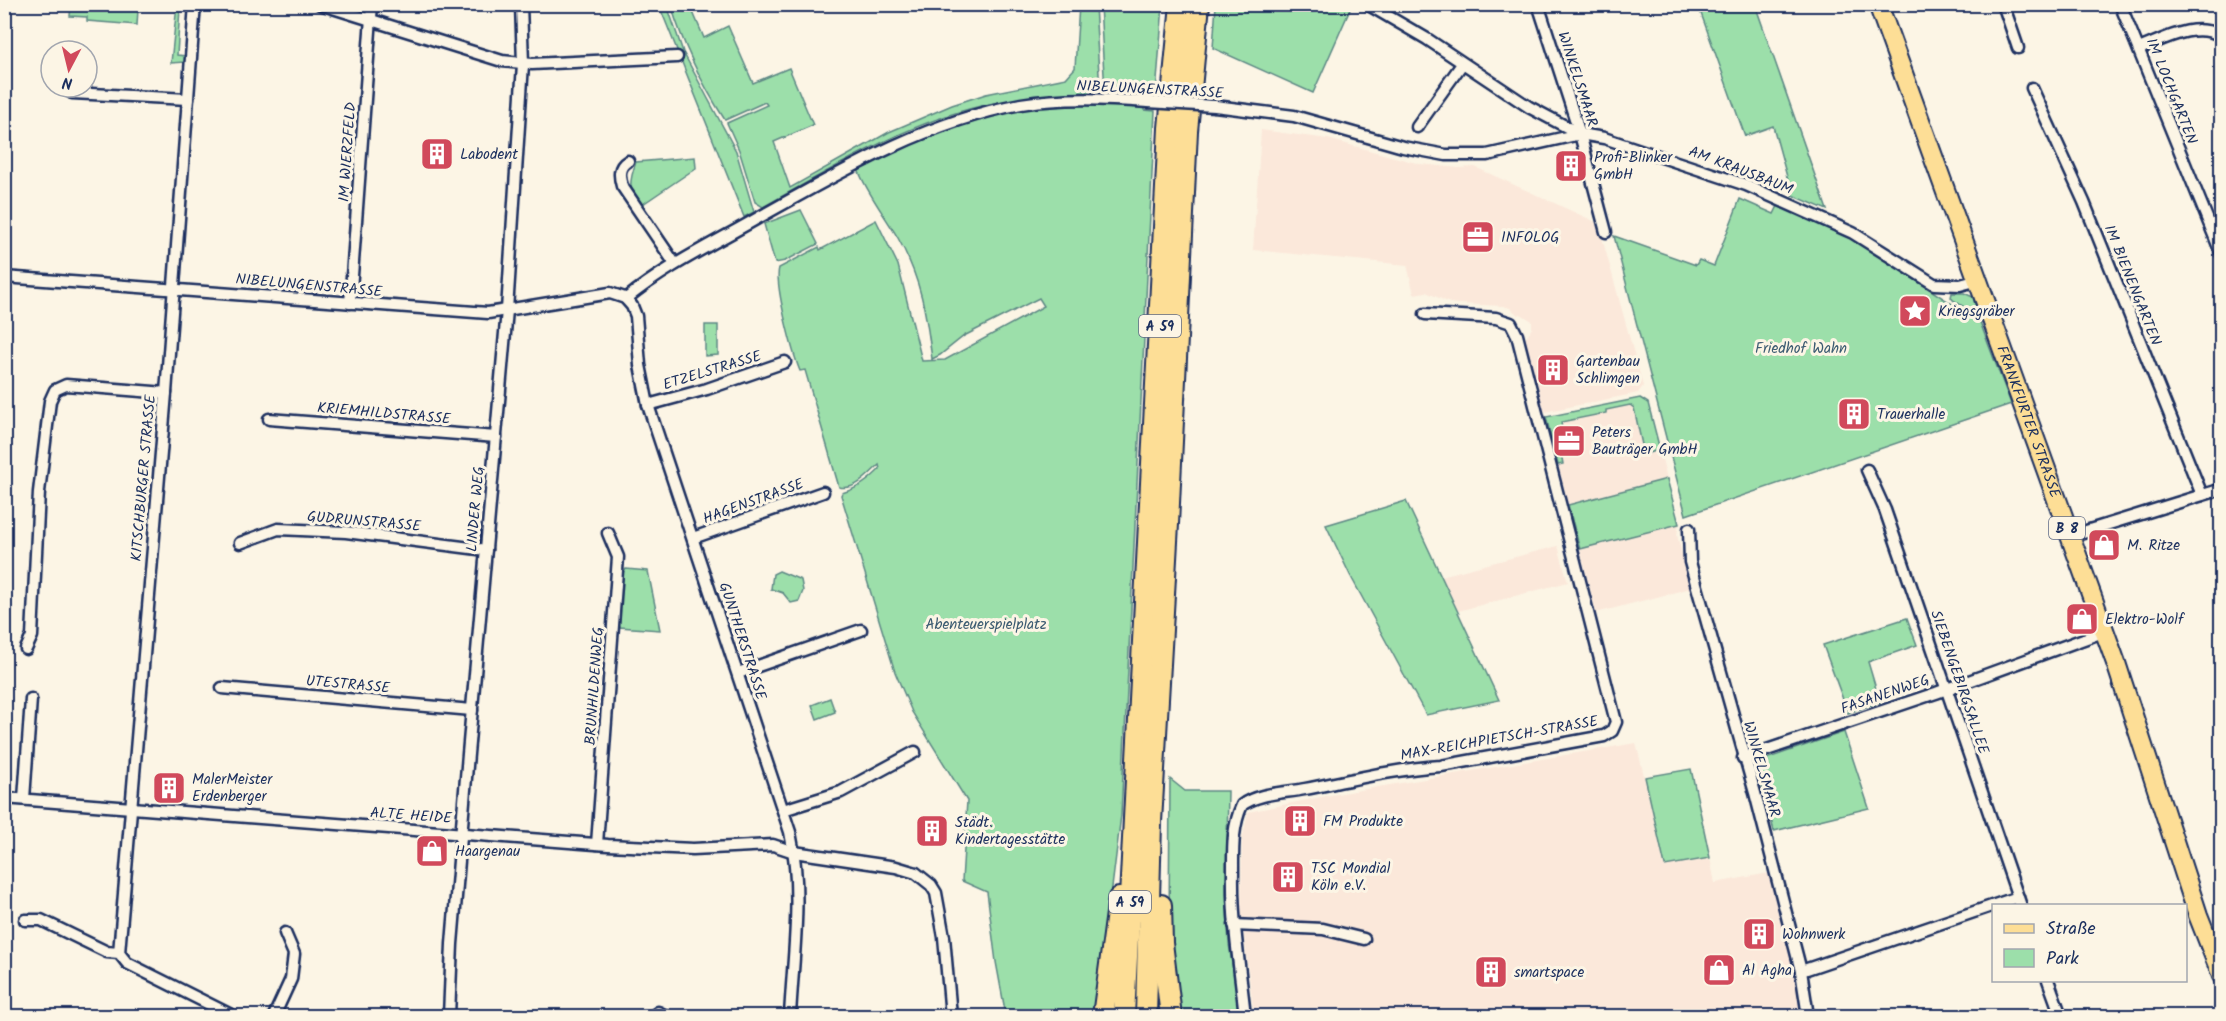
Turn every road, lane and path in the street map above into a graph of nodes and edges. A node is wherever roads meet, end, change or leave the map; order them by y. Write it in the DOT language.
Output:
graph roads {
  1 [pos="195,4"];
  2 [pos="320,4"];
  3 [pos="372,4"];
  4 [pos="520,4"];
  5 [pos="1181,4"];
  6 [pos="1200,4"];
  7 [pos="1367,4"];
  8 [pos="1538,4"];
  9 [pos="1878,4"];
  10 [pos="2003,4"];
  11 [pos="2120,4"];
  12 [pos="372,20"];
  13 [pos="2222,36"];
  14 [pos="2018,48"];
  15 [pos="2139,49"];
  16 [pos="677,57"];
  17 [pos="523,64"];
  18 [pos="1462,64"];
  19 [pos="2032,88"];
  20 [pos="99,94"];
  21 [pos="188,99"];
  22 [pos="1417,127"];
  23 [pos="1580,134"];
  24 [pos="628,161"];
  25 [pos="1606,232"];
  26 [pos="2222,255"];
  27 [pos="675,264"];
  28 [pos="4,277"];
  29 [pos="1979,280"];
  30 [pos="173,289"];
  31 [pos="626,299"];
  32 [pos="350,303"];
  33 [pos="507,310"];
  34 [pos="1425,314"];
  35 [pos="785,362"];
  36 [pos="166,393"];
  37 [pos="648,405"];
  38 [pos="269,419"];
  39 [pos="496,437"];
  40 [pos="1867,470"];
  41 [pos="2222,489"];
  42 [pos="823,492"];
  43 [pos="2202,495"];
  44 [pos="1689,529"];
  45 [pos="608,533"];
  46 [pos="2070,536"];
  47 [pos="693,538"];
  48 [pos="240,543"];
  49 [pos="486,550"];
  50 [pos="861,630"];
  51 [pos="2103,632"];
  52 [pos="26,649"];
  53 [pos="738,673"];
  54 [pos="222,688"];
  55 [pos="1947,688"];
  56 [pos="31,699"];
  57 [pos="472,710"];
  58 [pos="915,752"];
  59 [pos="1743,758"];
  60 [pos="1135,788"];
  61 [pos="4,798"];
  62 [pos="24,799"];
  63 [pos="132,808"];
  64 [pos="783,810"];
  65 [pos="1151,822"];
  66 [pos="462,834"];
  67 [pos="597,844"];
  68 [pos="794,852"];
  69 [pos="2019,901"];
  70 [pos="1992,910"];
  71 [pos="25,920"];
  72 [pos="1234,924"];
  73 [pos="285,933"];
  74 [pos="1364,939"];
  75 [pos="119,953"];
  76 [pos="1801,971"];
  77 [pos="2222,976"];
  78 [pos="2048,982"];
  79 [pos="233,1017"];
  80 [pos="274,1017"];
  81 [pos="449,1017"];
  82 [pos="653,1017"];
  83 [pos="666,1017"];
  84 [pos="790,1017"];
  85 [pos="951,1017"];
  86 [pos="1103,1017"];
  87 [pos="1124,1017"];
  88 [pos="1146,1017"];
  89 [pos="1171,1017"];
  90 [pos="1245,1017"];
  91 [pos="1808,1017"];
  92 [pos="2061,1017"];
  1 -- 21 [label="street, KITSCHBURGER STRASSE"];
  2 -- 12 [label="street"];
  3 -- 12 [label="street, IM WIERZFELD"];
  4 -- 17 [label="street, LINDER WEG"];
  5 -- 60 [label="highway, A 59"];
  6 -- 65 [label="highway, A 59"];
  7 -- 18 [label="street, AM KRAUSBAUM"];
  8 -- 23 [label="street, WINKELSMAAR"];
  9 -- 29 [label="main road, FRANKFURTER STRASSE / B 8"];
  10 -- 14 [label="street"];
  11 -- 15 [label="street, IM LOCHGARTEN"];
  12 -- 17 [label="street"];
  12 -- 32 [label="street, IM WIERZFELD"];
  13 -- 15 [label="street"];
  15 -- 26 [label="street, IM LOCHGARTEN"];
  16 -- 17 [label="street"];
  17 -- 33 [label="street, LINDER WEG"];
  18 -- 22 [label="street"];
  18 -- 23 [label="street, AM KRAUSBAUM"];
  19 -- 43 [label="street, IM BIENENGARTEN"];
  20 -- 21 [label="street"];
  21 -- 30 [label="street, KITSCHBURGER STRASSE"];
  23 -- 25 [label="street, WINKELSMAAR"];
  23 -- 27 [label="street, NIBELUNGENSTRASSE, bridge"];
  23 -- 29 [label="street, AM KRAUSBAUM"];
  24 -- 27 [label="street"];
  27 -- 31 [label="street, NIBELUNGENSTRASSE"];
  28 -- 30 [label="street, NIBELUNGENSTRASSE"];
  29 -- 46 [label="main road, FRANKFURTER STRASSE / B 8"];
  30 -- 32 [label="street, NIBELUNGENSTRASSE"];
  30 -- 36 [label="street, KITSCHBURGER STRASSE"];
  31 -- 33 [label="street, NIBELUNGENSTRASSE"];
  31 -- 37 [label="street, GUNTHERSTRASSE"];
  32 -- 33 [label="street, NIBELUNGENSTRASSE"];
  33 -- 39 [label="street, LINDER WEG"];
  34 -- 72 [label="street, MAX-REICHPIETSCH-STRASSE"];
  35 -- 37 [label="street, ETZELSTRASSE"];
  36 -- 52 [label="street"];
  36 -- 63 [label="street, KITSCHBURGER STRASSE"];
  37 -- 47 [label="street, GUNTHERSTRASSE"];
  38 -- 39 [label="street, KRIEMHILDSTRASSE"];
  39 -- 49 [label="street, LINDER WEG"];
  40 -- 55 [label="street, SIEBENGEBIRGSALLEE"];
  41 -- 43 [label="street"];
  42 -- 47 [label="street, HAGENSTRASSE"];
  43 -- 46 [label="street"];
  44 -- 59 [label="street, WINKELSMAAR"];
  45 -- 67 [label="street, BRUNHILDENWEG"];
  46 -- 51 [label="main road, FRANKFURTER STRASSE / B 8"];
  47 -- 53 [label="street, GUNTHERSTRASSE"];
  48 -- 49 [label="street, GUDRUNSTRASSE"];
  49 -- 57 [label="street, LINDER WEG"];
  50 -- 53 [label="street"];
  51 -- 55 [label="street, FASANENWEG"];
  51 -- 77 [label="main road, FRANKFURTER STRASSE / B 8"];
  53 -- 64 [label="street, GUNTHERSTRASSE"];
  54 -- 57 [label="street, UTESTRASSE"];
  55 -- 59 [label="street, FASANENWEG"];
  55 -- 69 [label="street, SIEBENGEBIRGSALLEE"];
  56 -- 62 [label="street"];
  57 -- 66 [label="street, LINDER WEG"];
  58 -- 64 [label="street"];
  59 -- 76 [label="street, WINKELSMAAR"];
  60 -- 86 [label="highway"];
  60 -- 87 [label="highway, A 59"];
  61 -- 62 [label="street, ALTE HEIDE"];
  62 -- 63 [label="street, ALTE HEIDE"];
  63 -- 66 [label="street, ALTE HEIDE"];
  63 -- 75 [label="street, KITSCHBURGER STRASSE"];
  64 -- 68 [label="street, GUNTHERSTRASSE"];
  65 -- 88 [label="highway, A 59"];
  65 -- 89 [label="highway"];
  66 -- 67 [label="street, ALTE HEIDE"];
  66 -- 81 [label="street, LINDER WEG"];
  67 -- 68 [label="street, ALTE HEIDE"];
  68 -- 84 [label="street, GUNTHERSTRASSE"];
  68 -- 85 [label="street, ALTE HEIDE"];
  70 -- 76 [label="street"];
  71 -- 75 [label="street"];
  72 -- 74 [label="street"];
  72 -- 90 [label="street, MAX-REICHPIETSCH-STRASSE"];
  73 -- 80 [label="street"];
  75 -- 79 [label="street"];
  76 -- 91 [label="street, WINKELSMAAR"];
  78 -- 92 [label="street"];
  82 -- 83 [label="street"];
}
